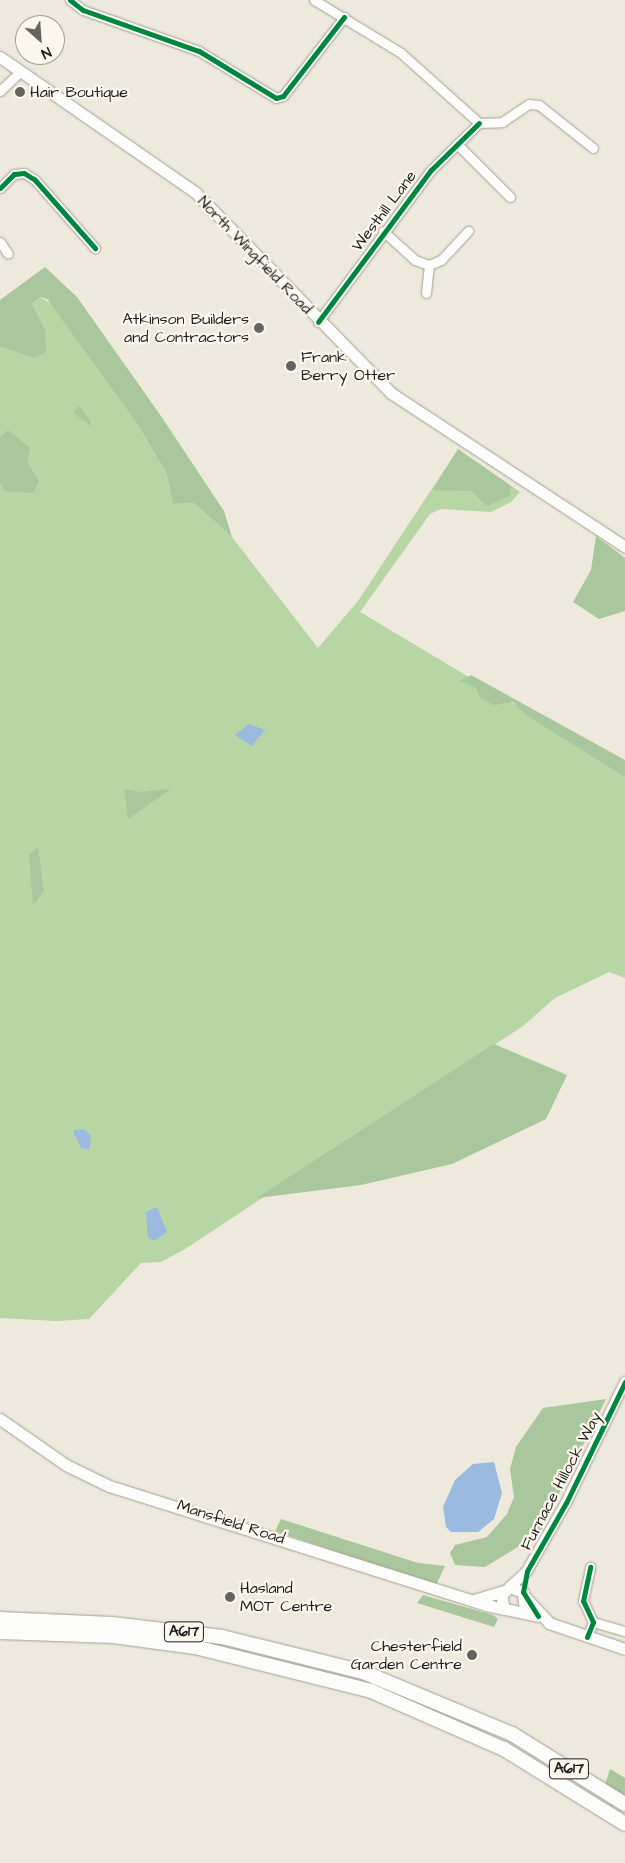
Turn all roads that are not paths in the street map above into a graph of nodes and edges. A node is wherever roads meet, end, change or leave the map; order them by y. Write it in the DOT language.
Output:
graph roads {
  1 [pos="70,0"];
  2 [pos="314,0"];
  3 [pos="344,18"];
  4 [pos="0,57"];
  5 [pos="20,72"];
  6 [pos="0,91"];
  7 [pos="479,123"];
  8 [pos="457,144"];
  9 [pos="593,148"];
  10 [pos="0,188"];
  11 [pos="510,197"];
  12 [pos="468,231"];
  13 [pos="383,232"];
  14 [pos="0,242"];
  15 [pos="95,248"];
  16 [pos="8,254"];
  17 [pos="430,265"];
  18 [pos="426,293"];
  19 [pos="318,322"];
  20 [pos="625,547"];
  21 [pos="625,1382"];
  22 [pos="0,1419"];
  23 [pos="590,1567"];
  24 [pos="527,1571"];
  25 [pos="506,1589"];
  26 [pos="524,1594"];
  27 [pos="474,1600"];
  28 [pos="510,1610"];
  29 [pos="538,1616"];
  30 [pos="0,1619"];
  31 [pos="593,1622"];
  32 [pos="625,1631"];
  33 [pos="0,1632"];
  34 [pos="587,1637"];
  35 [pos="625,1649"];
  36 [pos="625,1804"];
  37 [pos="625,1824"];
  1 -- 3 [label="street"];
  2 -- 3 [label="street"];
  3 -- 7 [label="street"];
  4 -- 5 [label="main road, North Wingfield Road"];
  5 -- 6 [label="street"];
  5 -- 19 [label="main road, North Wingfield Road"];
  7 -- 8 [label="street, Westhill Lane"];
  7 -- 9 [label="street"];
  8 -- 11 [label="street"];
  8 -- 13 [label="street, Westhill Lane"];
  10 -- 15 [label="street"];
  12 -- 17 [label="street"];
  13 -- 17 [label="street"];
  13 -- 19 [label="street, Westhill Lane"];
  14 -- 16 [label="street"];
  17 -- 18 [label="street"];
  19 -- 20 [label="main road, North Wingfield Road"];
  21 -- 24 [label="street, Furnace Hillock Way"];
  22 -- 27 [label="main road, Mansfield Road"];
  23 -- 31 [label="street"];
  24 -- 25 [label="street, Furnace Hillock Way"];
  24 -- 26 [label="street, Furnace Hillock Way"];
  25 -- 26 [label="main road"];
  25 -- 27 [label="main road"];
  25 -- 28 [label="main road"];
  26 -- 28 [label="main road"];
  26 -- 29 [label="main road"];
  27 -- 28 [label="main road, Mansfield Road"];
  28 -- 29 [label="main road, Mansfield Road"];
  29 -- 34 [label="main road, Mansfield Road"];
  30 -- 36 [label="highway, A617"];
  31 -- 32 [label="street"];
  31 -- 34 [label="street"];
  33 -- 37 [label="highway, A617"];
  34 -- 35 [label="main road, Mansfield Road"];
}
